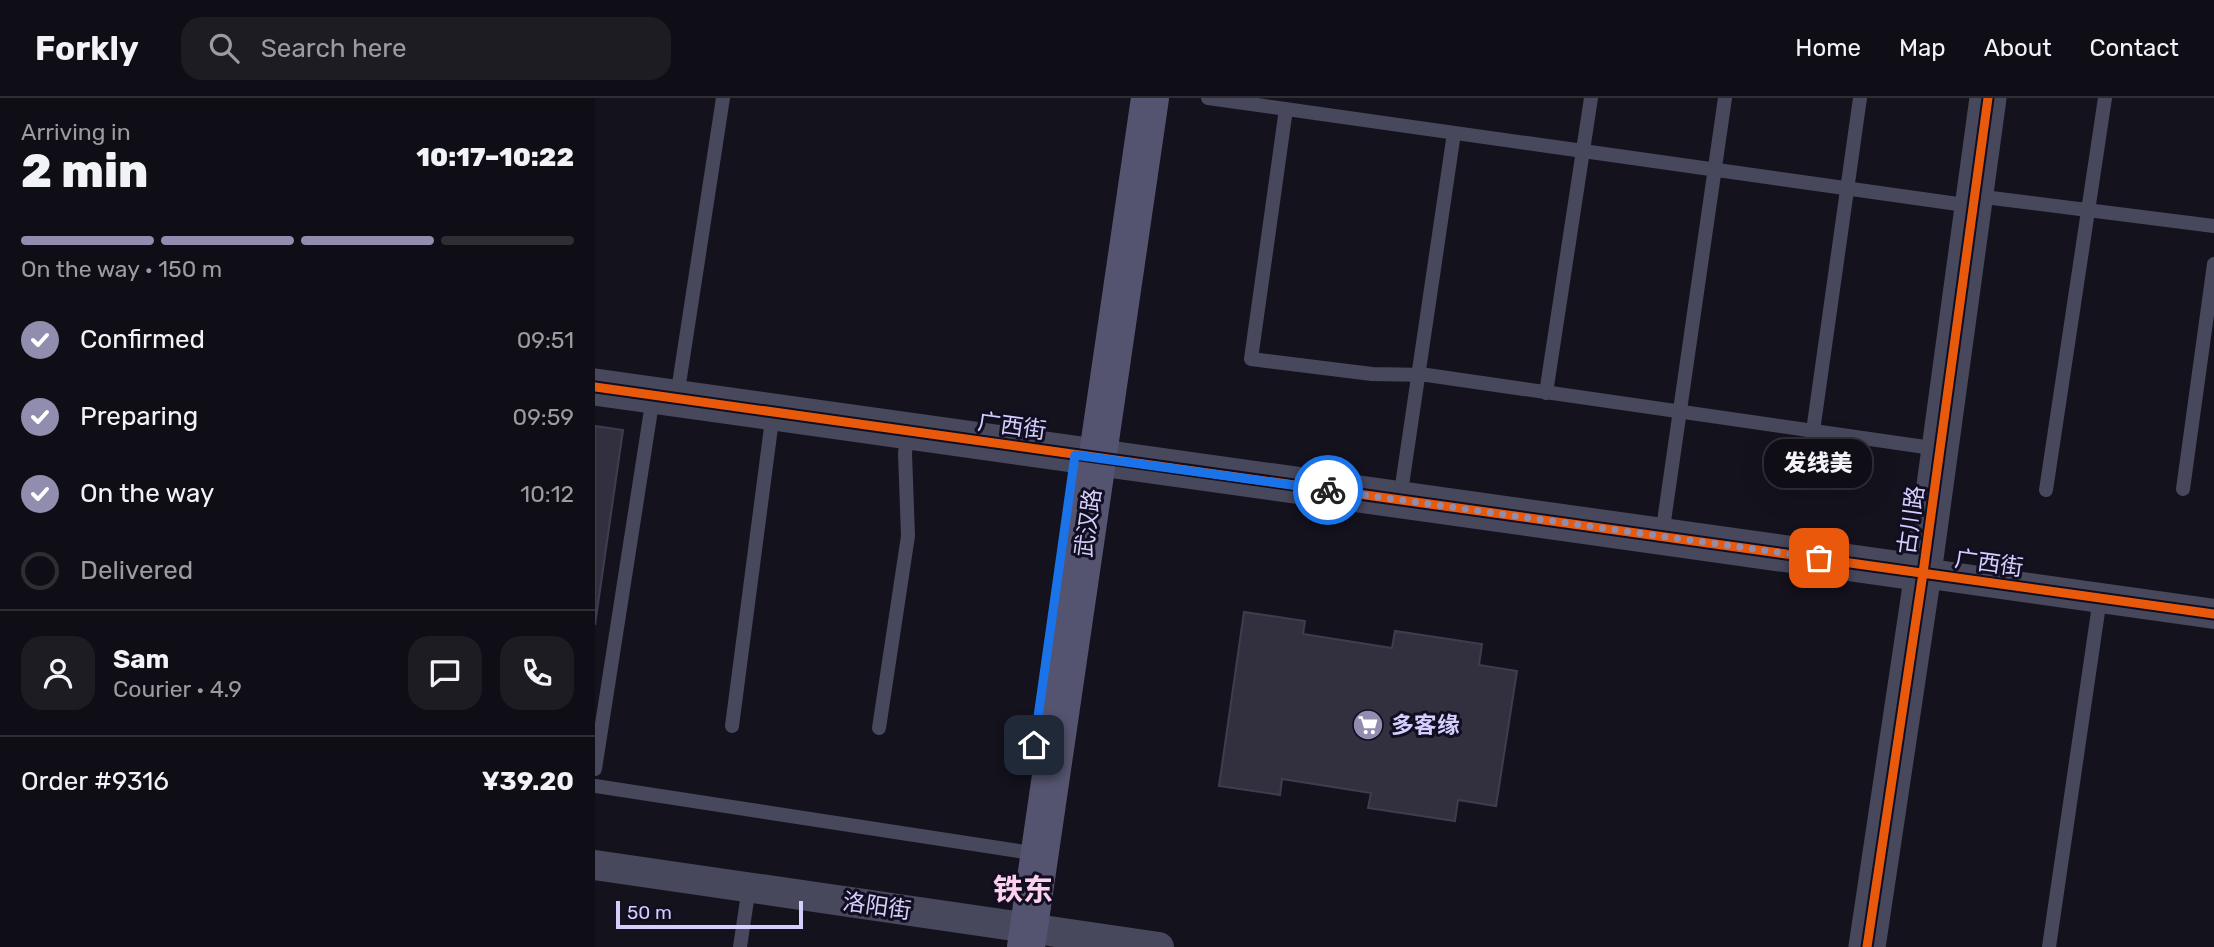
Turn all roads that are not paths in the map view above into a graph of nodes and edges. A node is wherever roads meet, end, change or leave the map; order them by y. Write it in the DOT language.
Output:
graph roads {
  1 [pos="723,98"];
  2 [pos="1127,98"];
  3 [pos="1150,98"];
  4 [pos="1208,98"];
  5 [pos="1591,98"];
  6 [pos="1725,98"];
  7 [pos="1860,98"];
  8 [pos="1988,98"];
  9 [pos="2105,98"];
  10 [pos="1286,109"];
  11 [pos="1454,133"];
  12 [pos="1583,151"];
  13 [pos="1714,170"];
  14 [pos="1847,189"];
  15 [pos="1974,201"];
  16 [pos="2088,210"];
  17 [pos="2214,226"];
  18 [pos="2214,264"];
  19 [pos="1418,375"];
  20 [pos="595,387"];
  21 [pos="1546,393"];
  22 [pos="665,397"];
  23 [pos="773,412"];
  24 [pos="1680,412"];
  25 [pos="908,431"];
  26 [pos="1813,431"];
  27 [pos="1940,449"];
  28 [pos="1087,456"];
  29 [pos="2183,489"];
  30 [pos="2046,491"];
  31 [pos="1400,500"];
  32 [pos="1662,537"];
  33 [pos="1923,573"];
  34 [pos="2100,598"];
  35 [pos="2214,614"];
  36 [pos="731,726"];
  37 [pos="879,727"];
  38 [pos="595,769"];
  39 [pos="595,786"];
  40 [pos="1029,853"];
  41 [pos="595,865"];
  42 [pos="750,887"];
  43 [pos="1017,936"];
  44 [pos="740,947"];
  45 [pos="1159,947"];
  46 [pos="1867,947"];
  47 [pos="2049,947"];
  1 -- 22 [label="lane"];
  2 -- 28 [label="main road, 武汉路"];
  3 -- 28 [label="main road, 武汉路"];
  4 -- 10 [label="lane"];
  5 -- 12 [label="lane"];
  6 -- 13 [label="lane"];
  7 -- 14 [label="lane"];
  8 -- 15 [label="street, 古川路"];
  9 -- 16 [label="lane"];
  10 -- 11 [label="lane"];
  10 -- 19 [label="lane"];
  11 -- 12 [label="lane"];
  11 -- 19 [label="lane"];
  12 -- 13 [label="lane"];
  12 -- 21 [label="lane"];
  13 -- 14 [label="lane"];
  13 -- 24 [label="lane"];
  14 -- 15 [label="lane"];
  14 -- 26 [label="lane"];
  15 -- 16 [label="lane"];
  15 -- 27 [label="street, 古川路"];
  16 -- 17 [label="lane"];
  16 -- 30 [label="lane"];
  18 -- 29 [label="lane"];
  19 -- 21 [label="lane"];
  19 -- 31 [label="lane"];
  20 -- 22 [label="street, 广西街"];
  21 -- 24 [label="lane"];
  22 -- 23 [label="street, 广西街"];
  22 -- 38 [label="lane"];
  23 -- 25 [label="street, 广西街"];
  23 -- 36 [label="lane"];
  24 -- 26 [label="lane"];
  24 -- 32 [label="lane"];
  25 -- 28 [label="street, 广西街"];
  25 -- 37 [label="lane"];
  26 -- 27 [label="lane"];
  27 -- 33 [label="street, 古川路"];
  28 -- 31 [label="street, 广西街"];
  28 -- 40 [label="main road, 武汉路"];
  31 -- 32 [label="street, 广西街"];
  32 -- 33 [label="street, 广西街"];
  33 -- 34 [label="street, 广西街"];
  33 -- 46 [label="street, 古川路"];
  34 -- 35 [label="street, 广西街"];
  34 -- 47 [label="lane"];
  39 -- 40 [label="lane"];
  40 -- 43 [label="main road, 武汉路"];
  41 -- 42 [label="street, 洛阳街"];
  42 -- 43 [label="street, 洛阳街"];
  42 -- 44 [label="lane"];
  43 -- 45 [label="street, 洛阳街"];
}
